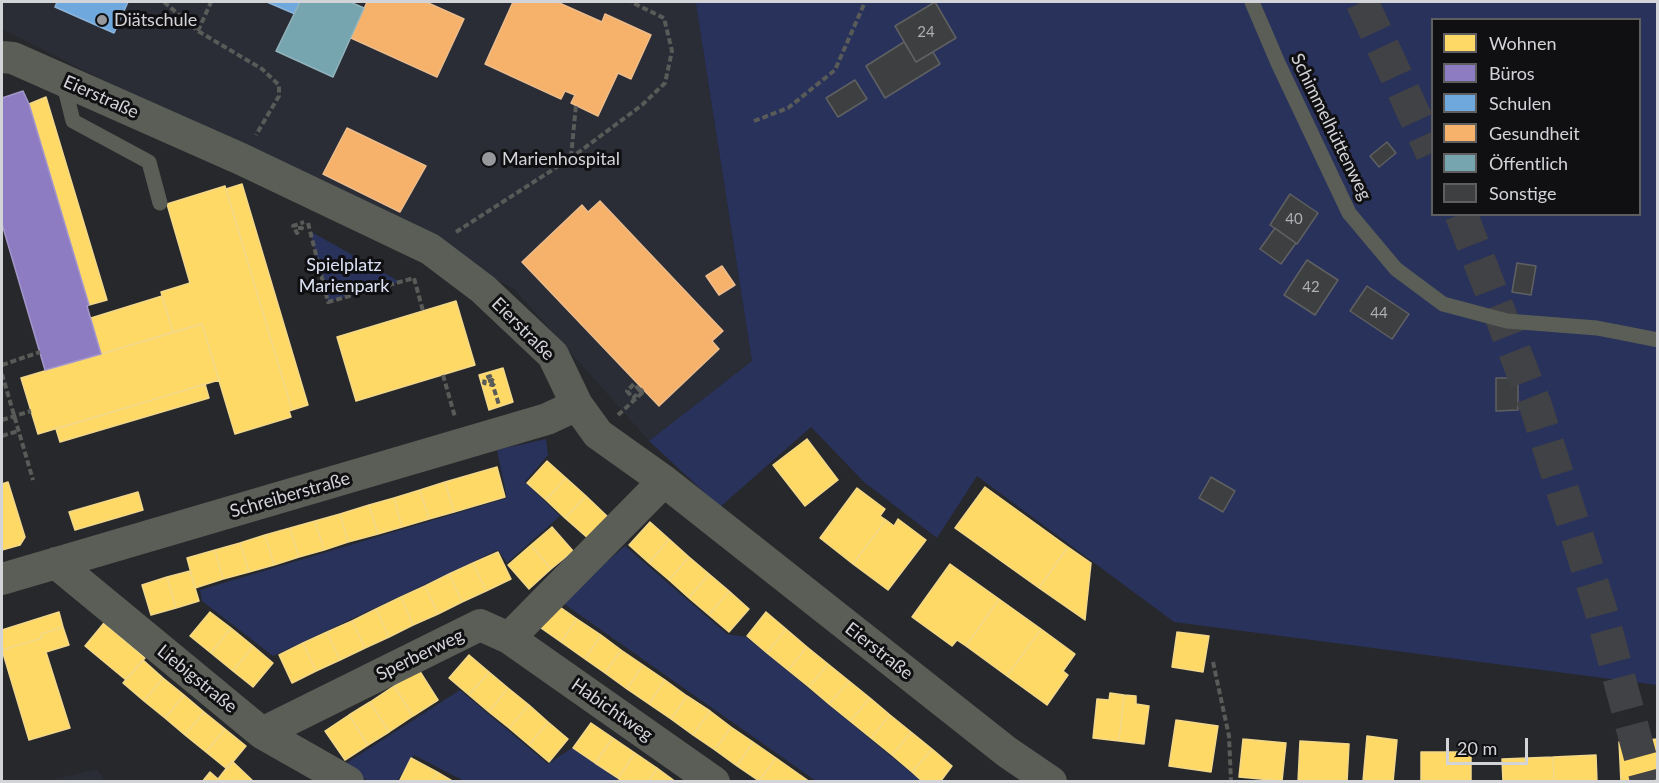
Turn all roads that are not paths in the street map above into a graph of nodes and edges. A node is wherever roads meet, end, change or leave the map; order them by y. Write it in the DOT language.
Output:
graph roads {
  1 [pos="1252,2"];
  2 [pos="2,57"];
  3 [pos="63,81"];
  4 [pos="160,203"];
  5 [pos="1658,340"];
  6 [pos="577,405"];
  7 [pos="664,482"];
  8 [pos="56,563"];
  9 [pos="2,579"];
  10 [pos="509,638"];
  11 [pos="262,732"];
  12 [pos="348,782"];
  13 [pos="714,782"];
  14 [pos="1051,782"];
  1 -- 5 [label="lane, Schimmelhüttenweg"];
  2 -- 3 [label="street, Eierstraße"];
  3 -- 4 [label="lane"];
  3 -- 6 [label="street, Eierstraße"];
  6 -- 7 [label="street, Eierstraße"];
  6 -- 8 [label="street, Schreiberstraße"];
  7 -- 10 [label="street"];
  7 -- 14 [label="street, Eierstraße"];
  8 -- 9 [label="street, Schreiberstraße"];
  8 -- 11 [label="street, Liebigstraße"];
  10 -- 11 [label="street, Sperberweg"];
  10 -- 13 [label="street, Habichtweg"];
  11 -- 12 [label="street, Liebigstraße"];
}
